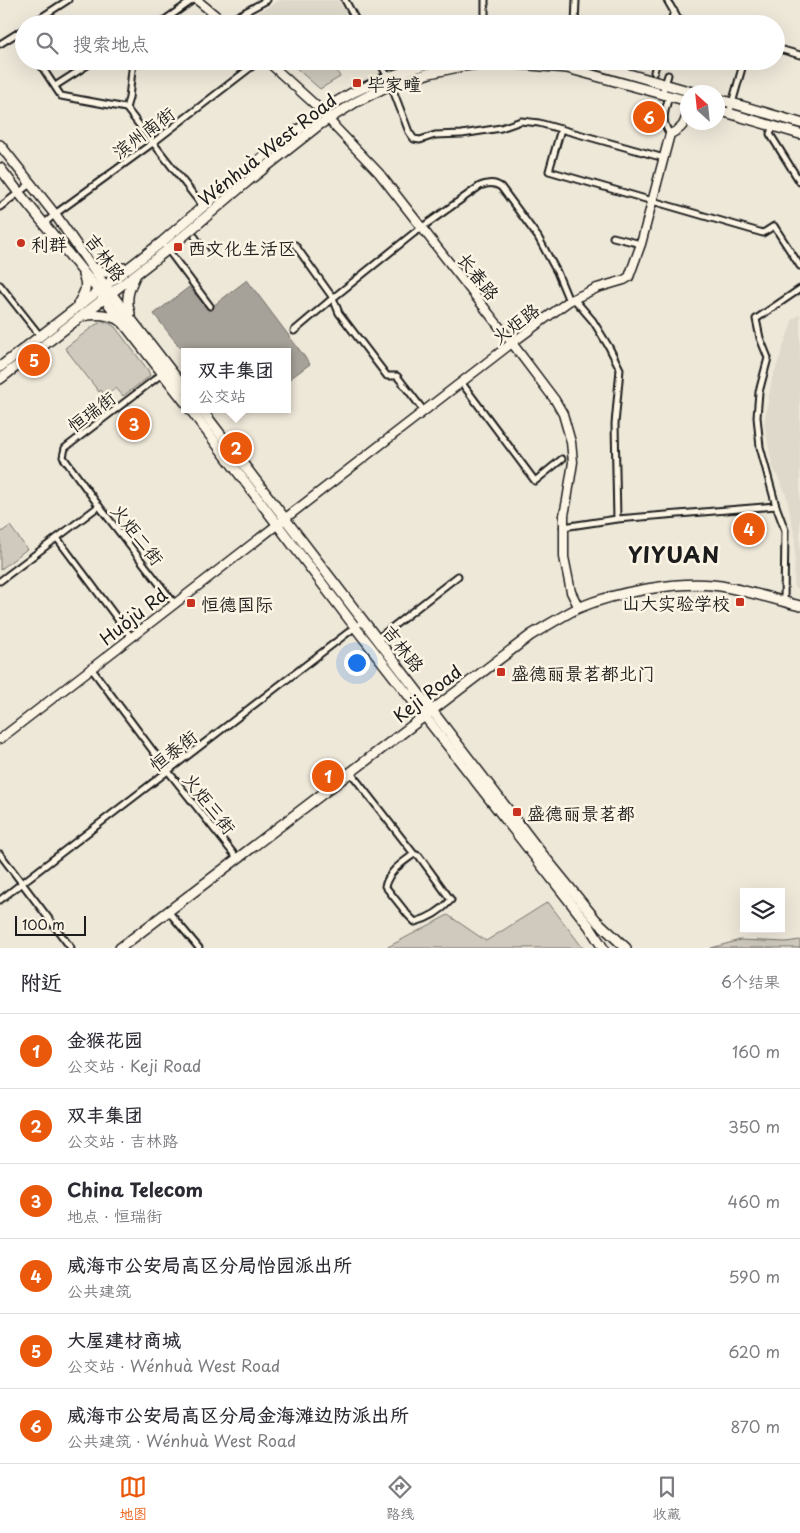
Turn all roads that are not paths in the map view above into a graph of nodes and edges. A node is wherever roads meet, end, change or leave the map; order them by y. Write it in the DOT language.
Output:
graph roads {
  1 [pos="68,0"];
  2 [pos="193,0"];
  3 [pos="197,0"];
  4 [pos="267,0"];
  5 [pos="345,0"];
  6 [pos="484,0"];
  7 [pos="576,0"];
  8 [pos="667,0"];
  9 [pos="674,11"];
  10 [pos="45,15"];
  11 [pos="172,15"];
  12 [pos="215,15"];
  13 [pos="240,15"];
  14 [pos="353,15"];
  15 [pos="485,15"];
  16 [pos="576,15"];
  17 [pos="673,15"];
  18 [pos="676,15"];
  19 [pos="15,34"];
  20 [pos="0,44"];
  21 [pos="785,51"];
  22 [pos="800,55"];
  23 [pos="44,70"];
  24 [pos="80,70"];
  25 [pos="132,70"];
  26 [pos="246,70"];
  27 [pos="278,70"];
  28 [pos="384,70"];
  29 [pos="415,70"];
  30 [pos="441,70"];
  31 [pos="589,70"];
  32 [pos="607,70"];
  33 [pos="741,70"];
  34 [pos="668,75"];
  35 [pos="390,81"];
  36 [pos="55,86"];
  37 [pos="665,92"];
  38 [pos="680,92"];
  39 [pos="680,98"];
  40 [pos="725,101"];
  41 [pos="732,103"];
  42 [pos="126,108"];
  43 [pos="322,111"];
  44 [pos="725,113"];
  45 [pos="729,114"];
  46 [pos="328,119"];
  47 [pos="800,123"];
  48 [pos="773,126"];
  49 [pos="561,129"];
  50 [pos="680,129"];
  51 [pos="670,134"];
  52 [pos="800,134"];
  53 [pos="154,142"];
  54 [pos="0,146"];
  55 [pos="664,158"];
  56 [pos="0,168"];
  57 [pos="800,182"];
  58 [pos="30,184"];
  59 [pos="19,193"];
  60 [pos="653,202"];
  61 [pos="203,206"];
  62 [pos="0,207"];
  63 [pos="54,214"];
  64 [pos="209,214"];
  65 [pos="44,224"];
  66 [pos="423,228"];
  67 [pos="195,237"];
  68 [pos="613,237"];
  69 [pos="641,244"];
  70 [pos="295,245"];
  71 [pos="164,246"];
  72 [pos="205,252"];
  73 [pos="90,264"];
  74 [pos="800,266"];
  75 [pos="81,270"];
  76 [pos="133,270"];
  77 [pos="0,286"];
  78 [pos="800,289"];
  79 [pos="105,292"];
  80 [pos="333,298"];
  81 [pos="572,300"];
  82 [pos="210,306"];
  83 [pos="78,313"];
  84 [pos="127,320"];
  85 [pos="294,331"];
  86 [pos="43,340"];
  87 [pos="512,343"];
  88 [pos="0,368"];
  89 [pos="166,371"];
  90 [pos="0,379"];
  91 [pos="461,382"];
  92 [pos="181,385"];
  93 [pos="181,395"];
  94 [pos="424,411"];
  95 [pos="193,413"];
  96 [pos="204,413"];
  97 [pos="562,459"];
  98 [pos="99,506"];
  99 [pos="776,506"];
  100 [pos="617,519"];
  101 [pos="282,522"];
  102 [pos="563,527"];
  103 [pos="57,538"];
  104 [pos="458,576"];
  105 [pos="0,581"];
  106 [pos="784,602"];
  107 [pos="174,603"];
  108 [pos="800,606"];
  109 [pos="578,608"];
  110 [pos="359,624"];
  111 [pos="131,636"];
  112 [pos="376,639"];
  113 [pos="91,668"];
  114 [pos="428,713"];
  115 [pos="0,739"];
  116 [pos="168,771"];
  117 [pos="351,773"];
  118 [pos="0,854"];
  119 [pos="414,854"];
  120 [pos="237,858"];
  121 [pos="22,883"];
  122 [pos="0,900"];
  123 [pos="168,911"];
  124 [pos="71,948"];
  125 [pos="120,948"];
  126 [pos="199,948"];
  127 [pos="603,948"];
  128 [pos="626,948"];
  1 -- 10 [label="street"];
  2 -- 11 [label="street"];
  3 -- 12 [label="main road"];
  4 -- 13 [label="street"];
  5 -- 14 [label="street"];
  6 -- 15 [label="street"];
  7 -- 16 [label="street"];
  8 -- 9 [label="street"];
  9 -- 17 [label="street"];
  9 -- 18 [label="street"];
  19 -- 20 [label="street"];
  21 -- 22 [label="street"];
  23 -- 36 [label="street"];
  24 -- 36 [label="street"];
  25 -- 42 [label="street"];
  26 -- 53 [label="street, 滨州南街"];
  27 -- 43 [label="main road, 长春路"];
  28 -- 35 [label="street"];
  29 -- 35 [label="main road, Wénhuà West Road"];
  30 -- 35 [label="main road, Wénhuà West Road"];
  31 -- 37 [label="main road, Wénhuà West Road"];
  32 -- 37 [label="main road, Wénhuà West Road"];
  33 -- 41 [label="street"];
  34 -- 37 [label="street"];
  35 -- 43 [label="main road, Wénhuà West Road"];
  35 -- 46 [label="main road, Wénhuà West Road"];
  35 -- 49 [label="street"];
  36 -- 42 [label="street"];
  37 -- 38 [label="main road, Wénhuà West Road"];
  37 -- 39 [label="main road, Wénhuà West Road"];
  37 -- 51 [label="street"];
  40 -- 41 [label="main road"];
  41 -- 45 [label="street"];
  41 -- 47 [label="main road"];
  42 -- 53 [label="street"];
  43 -- 46 [label="main road, 长春路"];
  43 -- 61 [label="main road, Wénhuà West Road"];
  44 -- 45 [label="main road"];
  45 -- 48 [label="main road"];
  46 -- 64 [label="main road, Wénhuà West Road"];
  46 -- 66 [label="main road, 长春路"];
  48 -- 52 [label="main road"];
  48 -- 57 [label="street"];
  49 -- 55 [label="street"];
  49 -- 60 [label="street"];
  50 -- 51 [label="main road"];
  51 -- 55 [label="main road, 火炬路"];
  53 -- 61 [label="street"];
  53 -- 63 [label="street, 滨州南街"];
  54 -- 58 [label="main road, 吉林路"];
  55 -- 60 [label="main road, 火炬路"];
  56 -- 59 [label="main road, 吉林路"];
  58 -- 59 [label="street"];
  58 -- 63 [label="main road, 吉林路"];
  59 -- 62 [label="street"];
  59 -- 65 [label="main road, 吉林路"];
  60 -- 69 [label="main road, 火炬路"];
  60 -- 74 [label="street"];
  61 -- 64 [label="street"];
  61 -- 71 [label="main road, Wénhuà West Road"];
  63 -- 65 [label="street, 滨州南街"];
  63 -- 73 [label="main road, 吉林路"];
  64 -- 71 [label="main road, Wénhuà West Road"];
  65 -- 75 [label="main road, 吉林路"];
  66 -- 80 [label="street"];
  66 -- 81 [label="street"];
  66 -- 87 [label="main road, 长春路"];
  67 -- 72 [label="street"];
  68 -- 69 [label="street"];
  69 -- 81 [label="main road, 火炬路"];
  70 -- 80 [label="street"];
  71 -- 76 [label="main road, Wénhuà West Road"];
  71 -- 82 [label="street"];
  73 -- 76 [label="main road"];
  73 -- 79 [label="main road, 吉林路"];
  75 -- 79 [label="main road, 吉林路"];
  75 -- 83 [label="main road"];
  76 -- 79 [label="main road, Wénhuà West Road"];
  76 -- 84 [label="main road"];
  77 -- 86 [label="street"];
  78 -- 99 [label="street"];
  79 -- 83 [label="main road, Wénhuà West Road"];
  79 -- 84 [label="main road, 吉林路"];
  80 -- 85 [label="street"];
  80 -- 94 [label="street"];
  81 -- 87 [label="main road, 火炬路"];
  81 -- 100 [label="street"];
  83 -- 84 [label="main road"];
  83 -- 86 [label="main road, Wénhuà West Road"];
  84 -- 89 [label="main road, 吉林路"];
  86 -- 88 [label="main road, Wénhuà West Road"];
  86 -- 90 [label="main road, Wénhuà West Road"];
  87 -- 91 [label="main road, 火炬路"];
  87 -- 102 [label="main road, 长春路"];
  89 -- 92 [label="main road, 吉林路"];
  89 -- 93 [label="main road, 吉林路"];
  89 -- 98 [label="street, 恒瑞街"];
  91 -- 94 [label="main road, 火炬路"];
  91 -- 97 [label="street"];
  94 -- 101 [label="main road, 火炬路"];
  95 -- 101 [label="main road, 吉林路"];
  96 -- 101 [label="main road, 吉林路"];
  98 -- 103 [label="street"];
  98 -- 107 [label="street, 火炬二街"];
  99 -- 100 [label="street"];
  99 -- 106 [label="street"];
  100 -- 102 [label="street"];
  101 -- 107 [label="main road, Huǒjù Rd"];
  101 -- 110 [label="main road, 吉林路"];
  102 -- 109 [label="main road, 长春路"];
  103 -- 105 [label="street"];
  103 -- 111 [label="street"];
  104 -- 112 [label="street"];
  106 -- 108 [label="main road, Keji Road"];
  106 -- 109 [label="main road, Keji Road"];
  107 -- 111 [label="main road, Huǒjù Rd"];
  109 -- 114 [label="main road, Keji Road"];
  110 -- 112 [label="main road, 吉林路"];
  110 -- 114 [label="main road, 吉林路"];
  110 -- 116 [label="street, 恒泰街"];
  111 -- 113 [label="main road, Huǒjù Rd"];
  112 -- 114 [label="main road, 吉林路"];
  113 -- 115 [label="main road, Huǒjù Rd"];
  113 -- 116 [label="street, 火炬三街"];
  114 -- 117 [label="main road, Keji Road"];
  114 -- 127 [label="main road, 吉林路"];
  114 -- 128 [label="main road, 吉林路"];
  116 -- 120 [label="street, 火炬三街"];
  116 -- 121 [label="street, 恒泰街"];
  117 -- 119 [label="street"];
  117 -- 120 [label="main road, Keji Road"];
  118 -- 121 [label="street"];
  119 -- 119 [label="street"];
  120 -- 123 [label="main road, Keji Road"];
  121 -- 122 [label="street, 恒泰街"];
  121 -- 124 [label="street"];
  123 -- 125 [label="main road, Keji Road"];
  123 -- 126 [label="street"];
}
